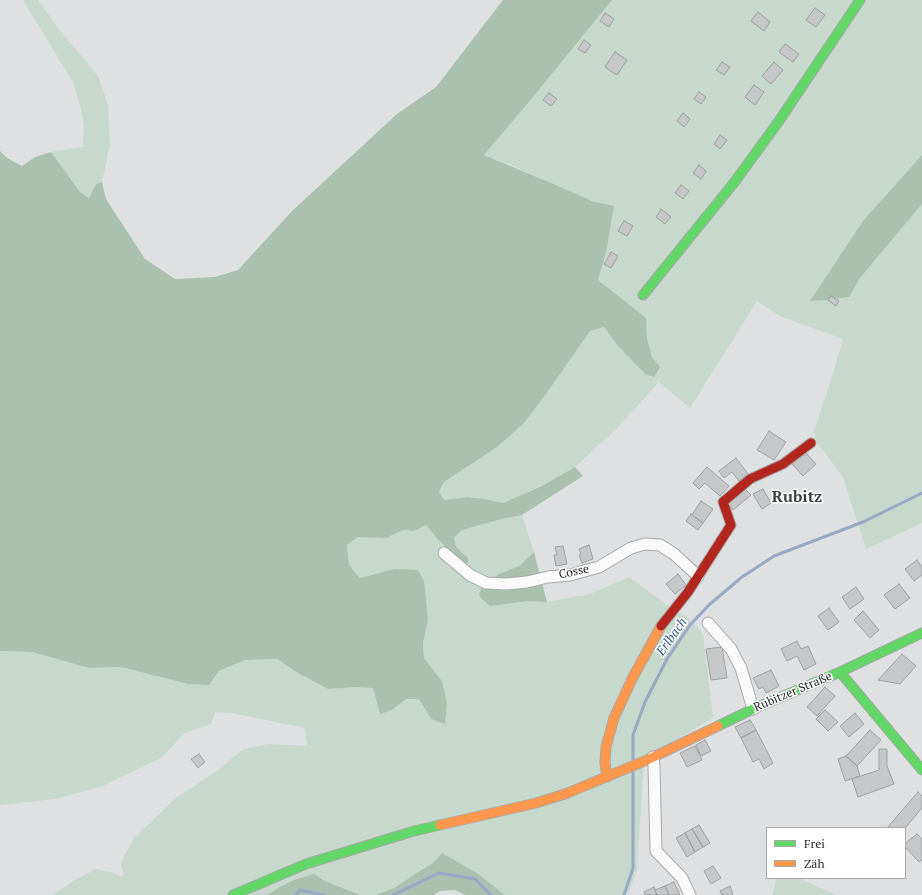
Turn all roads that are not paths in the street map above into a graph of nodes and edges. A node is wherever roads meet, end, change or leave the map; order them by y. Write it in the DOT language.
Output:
graph roads {
  1 [pos="860,0"];
  2 [pos="643,295"];
  3 [pos="811,443"];
  4 [pos="444,553"];
  5 [pos="698,576"];
  6 [pos="708,623"];
  7 [pos="922,633"];
  8 [pos="840,672"];
  9 [pos="753,709"];
  10 [pos="650,758"];
  11 [pos="922,770"];
  12 [pos="607,777"];
  13 [pos="233,895"];
  14 [pos="690,895"];
  1 -- 2 [label="street"];
  3 -- 5 [label="street"];
  4 -- 5 [label="street, Cosse"];
  5 -- 12 [label="street"];
  6 -- 9 [label="street"];
  7 -- 8 [label="street"];
  8 -- 9 [label="street, Rubitzer Straße"];
  8 -- 11 [label="street, Rubitzer Straße"];
  9 -- 10 [label="street, Rubitzer Straße"];
  10 -- 12 [label="street, Rubitzer Straße"];
  10 -- 14 [label="street"];
  12 -- 13 [label="street, Rubitzer Straße"];
}
